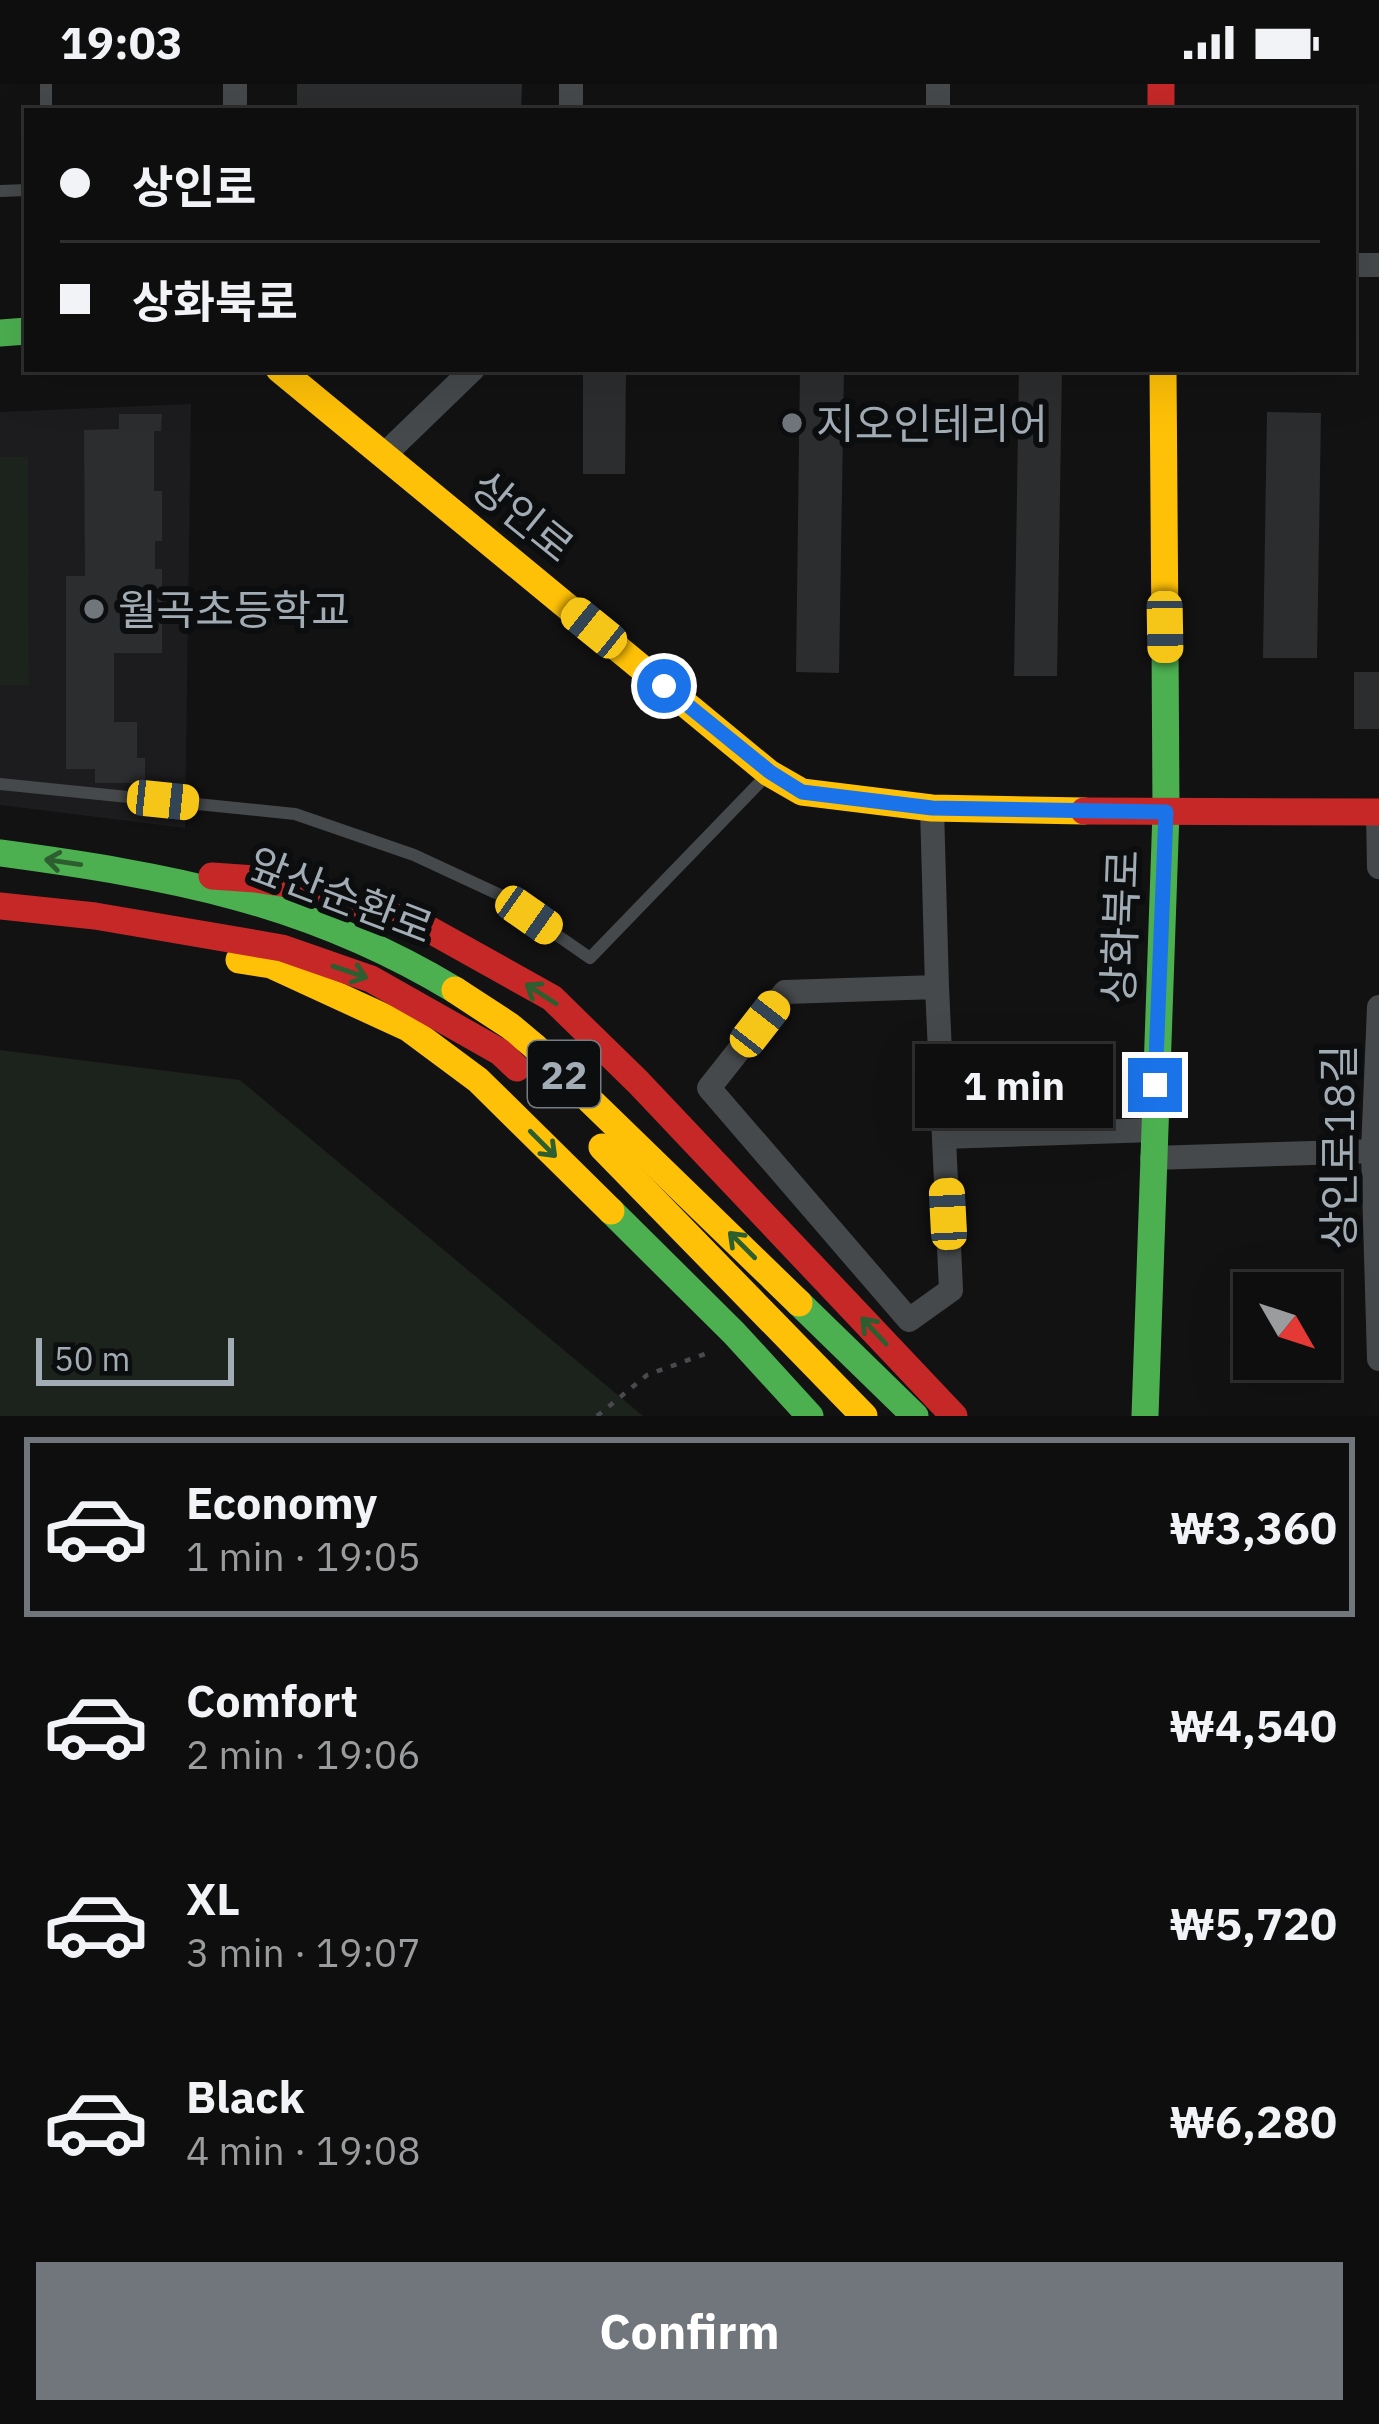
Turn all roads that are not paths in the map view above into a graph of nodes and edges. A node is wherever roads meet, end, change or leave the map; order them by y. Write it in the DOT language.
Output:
graph roads {
  1 [pos="283,372"];
  2 [pos="469,372"];
  3 [pos="1163,372"];
  4 [pos="383,456"];
  5 [pos="770,772"];
  6 [pos="0,784"];
  7 [pos="932,808"];
  8 [pos="1166,812"];
  9 [pos="1379,812"];
  10 [pos="0,854"];
  11 [pos="1379,867"];
  12 [pos="127,871"];
  13 [pos="0,906"];
  14 [pos="114,919"];
  15 [pos="937,987"];
  16 [pos="1379,1007"];
  17 [pos="944,1137"];
  18 [pos="1153,1144"];
  19 [pos="1376,1151"];
  20 [pos="1378,1306"];
  21 [pos="1379,1359"];
  22 [pos="810,1416"];
  23 [pos="863,1416"];
  24 [pos="915,1416"];
  25 [pos="954,1416"];
  26 [pos="1145,1416"];
  1 -- 4 [label="main road, 상인로"];
  2 -- 4 [label="street"];
  3 -- 8 [label="main road, 상화북로"];
  4 -- 5 [label="main road, 상인로"];
  5 -- 6 [label="lane"];
  5 -- 7 [label="main road, 상인로"];
  7 -- 8 [label="main road, 상인로"];
  7 -- 15 [label="street"];
  8 -- 9 [label="main road, 상인로"];
  8 -- 18 [label="main road, 상화북로"];
  9 -- 11 [label="street"];
  12 -- 10 [label="main road, 앞산순환로 / 22, one-way"];
  24 -- 12 [label="main road, 앞산순환로 / 22, one-way"];
  25 -- 12 [label="main road, one-way"];
  13 -- 14 [label="main road, 앞산순환로 / 22"];
  14 -- 22 [label="main road, one-way"];
  14 -- 23 [label="main road, 앞산순환로 / 22, one-way"];
  15 -- 17 [label="street"];
  15 -- 17 [label="street"];
  16 -- 19 [label="street, 상인로18길"];
  17 -- 18 [label="street"];
  18 -- 19 [label="street"];
  18 -- 26 [label="main road, 상화북로"];
  19 -- 20 [label="street, 상인로18길"];
  20 -- 21 [label="street, 상인로18길"];
}
